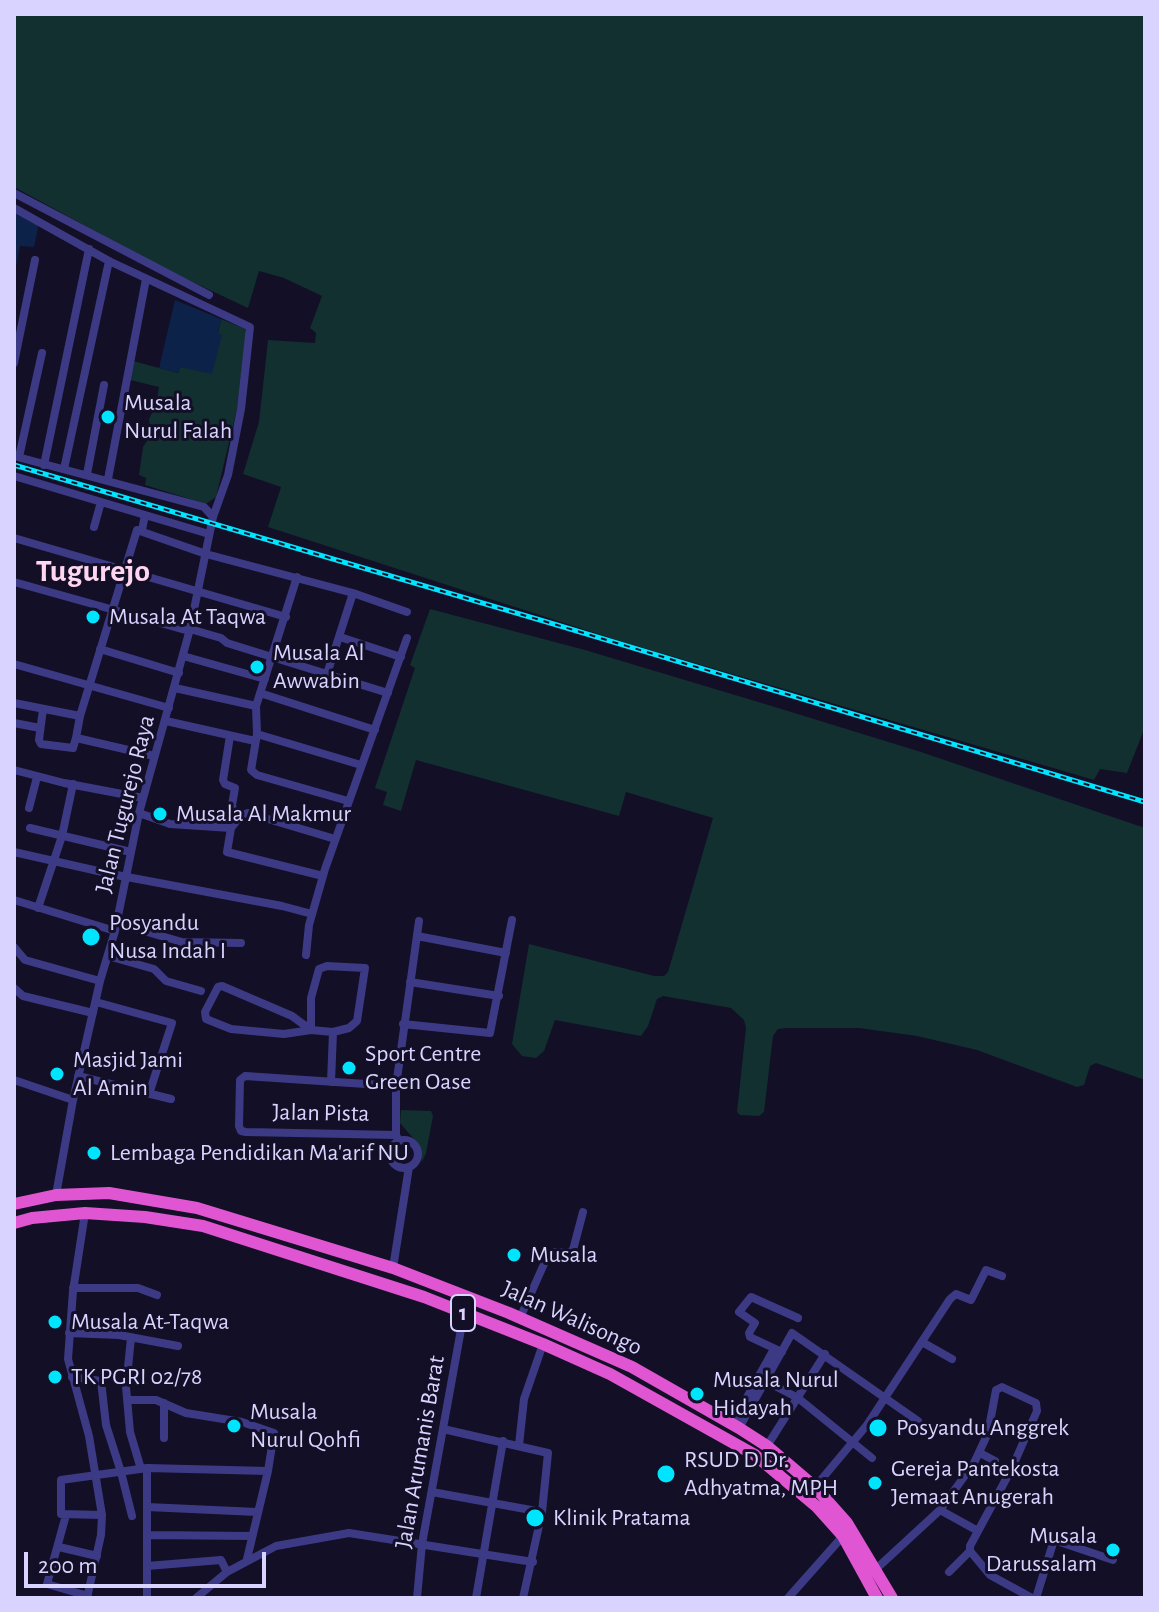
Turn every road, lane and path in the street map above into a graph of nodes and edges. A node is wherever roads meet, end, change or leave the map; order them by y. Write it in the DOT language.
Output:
graph roads {
  1 [pos="14,193"];
  2 [pos="14,208"];
  3 [pos="89,249"];
  4 [pos="35,260"];
  5 [pos="109,261"];
  6 [pos="146,279"];
  7 [pos="209,295"];
  8 [pos="42,353"];
  9 [pos="14,363"];
  10 [pos="104,385"];
  11 [pos="17,457"];
  12 [pos="44,465"];
  13 [pos="64,469"];
  14 [pos="87,474"];
  15 [pos="14,476"];
  16 [pos="108,479"];
  17 [pos="101,502"];
  18 [pos="145,515"];
  19 [pos="213,517"];
  20 [pos="94,527"];
  21 [pos="139,531"];
  22 [pos="209,534"];
  23 [pos="14,538"];
  24 [pos="206,554"];
  25 [pos="124,571"];
  26 [pos="297,577"];
  27 [pos="14,582"];
  28 [pos="198,593"];
  29 [pos="353,593"];
  30 [pos="113,608"];
  31 [pos="407,612"];
  32 [pos="286,617"];
  33 [pos="190,630"];
  34 [pos="340,637"];
  35 [pos="407,638"];
  36 [pos="100,649"];
  37 [pos="183,656"];
  38 [pos="272,657"];
  39 [pos="401,657"];
  40 [pos="14,664"];
  41 [pos="179,673"];
  42 [pos="327,674"];
  43 [pos="265,679"];
  44 [pos="90,684"];
  45 [pos="175,688"];
  46 [pos="260,693"];
  47 [pos="388,693"];
  48 [pos="14,703"];
  49 [pos="256,706"];
  50 [pos="169,708"];
  51 [pos="43,709"];
  52 [pos="80,716"];
  53 [pos="166,721"];
  54 [pos="14,723"];
  55 [pos="40,728"];
  56 [pos="375,730"];
  57 [pos="230,736"];
  58 [pos="256,737"];
  59 [pos="76,738"];
  60 [pos="154,756"];
  61 [pos="361,765"];
  62 [pos="14,770"];
  63 [pos="37,777"];
  64 [pos="73,784"];
  65 [pos="143,798"];
  66 [pos="348,801"];
  67 [pos="29,808"];
  68 [pos="139,813"];
  69 [pos="233,824"];
  70 [pos="30,828"];
  71 [pos="62,836"];
  72 [pos="335,839"];
  73 [pos="14,852"];
  74 [pos="131,852"];
  75 [pos="53,861"];
  76 [pos="126,876"];
  77 [pos="323,876"];
  78 [pos="14,900"];
  79 [pos="38,908"];
  80 [pos="312,914"];
  81 [pos="512,920"];
  82 [pos="419,921"];
  83 [pos="115,927"];
  84 [pos="417,936"];
  85 [pos="241,943"];
  86 [pos="14,947"];
  87 [pos="506,953"];
  88 [pos="306,955"];
  89 [pos="108,956"];
  90 [pos="100,981"];
  91 [pos="410,982"];
  92 [pos="14,988"];
  93 [pos="201,991"];
  94 [pos="499,996"];
  95 [pos="96,1002"];
  96 [pos="93,1013"];
  97 [pos="403,1024"];
  98 [pos="311,1030"];
  99 [pos="330,1032"];
  100 [pos="78,1076"];
  101 [pos="14,1080"];
  102 [pos="328,1081"];
  103 [pos="396,1086"];
  104 [pos="149,1094"];
  105 [pos="171,1099"];
  106 [pos="73,1100"];
  107 [pos="398,1138"];
  108 [pos="409,1167"];
  109 [pos="56,1195"];
  110 [pos="14,1204"];
  111 [pos="583,1212"];
  112 [pos="85,1213"];
  113 [pos="14,1223"];
  114 [pos="317,1243"];
  115 [pos="312,1260"];
  116 [pos="393,1268"];
  117 [pos="1002,1276"];
  118 [pos="73,1288"];
  119 [pos="157,1295"];
  120 [pos="464,1313"];
  121 [pos="520,1318"];
  122 [pos="798,1318"];
  123 [pos="69,1333"];
  124 [pos="131,1338"];
  125 [pos="922,1342"];
  126 [pos="543,1344"];
  127 [pos="178,1346"];
  128 [pos="778,1350"];
  129 [pos="825,1354"];
  130 [pos="952,1359"];
  131 [pos="72,1377"];
  132 [pos="763,1379"];
  133 [pos="798,1398"];
  134 [pos="885,1399"];
  135 [pos="128,1400"];
  136 [pos="164,1403"];
  137 [pos="918,1421"];
  138 [pos="735,1426"];
  139 [pos="443,1429"];
  140 [pos="164,1438"];
  141 [pos="503,1441"];
  142 [pos="852,1444"];
  143 [pos="519,1445"];
  144 [pos="767,1446"];
  145 [pos="980,1453"];
  146 [pos="872,1458"];
  147 [pos="995,1461"];
  148 [pos="144,1468"];
  149 [pos="268,1471"];
  150 [pos="121,1472"];
  151 [pos="97,1476"];
  152 [pos="815,1487"];
  153 [pos="432,1492"];
  154 [pos="492,1503"];
  155 [pos="147,1507"];
  156 [pos="940,1510"];
  157 [pos="257,1512"];
  158 [pos="542,1512"];
  159 [pos="66,1515"];
  160 [pos="102,1515"];
  161 [pos="132,1516"];
  162 [pos="978,1531"];
  163 [pos="148,1535"];
  164 [pos="252,1536"];
  165 [pos="843,1536"];
  166 [pos="422,1544"];
  167 [pos="59,1547"];
  168 [pos="970,1551"];
  169 [pos="484,1553"];
  170 [pos="97,1556"];
  171 [pos="247,1559"];
  172 [pos="1113,1560"];
  173 [pos="533,1562"];
  174 [pos="147,1565"];
  175 [pos="876,1569"];
  176 [pos="227,1572"];
  177 [pos="949,1572"];
  178 [pos="88,1597"];
  179 [pos="147,1598"];
  180 [pos="196,1598"];
  181 [pos="417,1598"];
  182 [pos="476,1598"];
  183 [pos="523,1598"];
  184 [pos="788,1598"];
  185 [pos="877,1598"];
  186 [pos="892,1598"];
  187 [pos="1034,1598"];
  1 -- 7 [label="street"];
  2 -- 3 [label="street"];
  3 -- 5 [label="street"];
  3 -- 12 [label="street"];
  4 -- 9 [label="street"];
  5 -- 6 [label="street"];
  5 -- 13 [label="street"];
  6 -- 16 [label="street"];
  6 -- 19 [label="street, Jalan Tugurejo Raya"];
  8 -- 11 [label="street"];
  10 -- 14 [label="street"];
  11 -- 12 [label="street"];
  12 -- 13 [label="street"];
  13 -- 14 [label="street"];
  14 -- 16 [label="street"];
  15 -- 17 [label="street"];
  16 -- 19 [label="street"];
  17 -- 18 [label="street"];
  17 -- 20 [label="street"];
  18 -- 21 [label="street"];
  18 -- 22 [label="street"];
  19 -- 22 [label="street, Jalan Tugurejo Raya"];
  21 -- 24 [label="street"];
  21 -- 25 [label="street"];
  22 -- 24 [label="street, Jalan Tugurejo Raya"];
  23 -- 25 [label="street"];
  24 -- 26 [label="street"];
  24 -- 28 [label="street, Jalan Tugurejo Raya"];
  25 -- 28 [label="street"];
  25 -- 30 [label="street"];
  26 -- 29 [label="street"];
  26 -- 32 [label="street"];
  27 -- 30 [label="street"];
  28 -- 32 [label="street"];
  28 -- 33 [label="street, Jalan Tugurejo Raya"];
  29 -- 31 [label="street"];
  29 -- 34 [label="street"];
  30 -- 33 [label="street"];
  30 -- 36 [label="street"];
  32 -- 38 [label="street"];
  33 -- 37 [label="street, Jalan Tugurejo Raya"];
  33 -- 38 [label="street"];
  34 -- 39 [label="street"];
  34 -- 42 [label="street"];
  35 -- 39 [label="street"];
  36 -- 41 [label="street"];
  36 -- 44 [label="street"];
  37 -- 41 [label="street, Jalan Tugurejo Raya"];
  37 -- 43 [label="street"];
  38 -- 42 [label="street"];
  38 -- 43 [label="street"];
  39 -- 47 [label="street"];
  40 -- 44 [label="street"];
  41 -- 45 [label="street, Jalan Tugurejo Raya"];
  42 -- 47 [label="street"];
  43 -- 46 [label="street"];
  44 -- 50 [label="street"];
  44 -- 52 [label="street"];
  45 -- 49 [label="street"];
  45 -- 50 [label="street, Jalan Tugurejo Raya"];
  46 -- 49 [label="street"];
  46 -- 56 [label="street"];
  47 -- 56 [label="street"];
  48 -- 51 [label="street"];
  49 -- 58 [label="street"];
  50 -- 53 [label="street, Jalan Tugurejo Raya"];
  51 -- 52 [label="street"];
  51 -- 55 [label="street"];
  52 -- 59 [label="street"];
  53 -- 57 [label="street"];
  53 -- 60 [label="street, Jalan Tugurejo Raya"];
  54 -- 55 [label="street"];
  55 -- 59 [label="street"];
  56 -- 61 [label="street"];
  57 -- 58 [label="street"];
  57 -- 69 [label="street"];
  58 -- 61 [label="street"];
  58 -- 66 [label="street"];
  59 -- 60 [label="street"];
  60 -- 65 [label="street, Jalan Tugurejo Raya"];
  61 -- 66 [label="street"];
  62 -- 63 [label="street"];
  63 -- 64 [label="street"];
  63 -- 67 [label="street"];
  64 -- 65 [label="street"];
  64 -- 71 [label="street"];
  65 -- 68 [label="street, Jalan Tugurejo Raya"];
  66 -- 72 [label="street"];
  68 -- 69 [label="street"];
  68 -- 74 [label="street, Jalan Tugurejo Raya"];
  69 -- 72 [label="street"];
  69 -- 77 [label="street"];
  70 -- 71 [label="street"];
  71 -- 74 [label="street"];
  71 -- 75 [label="street"];
  72 -- 77 [label="street"];
  73 -- 75 [label="street"];
  74 -- 76 [label="street, Jalan Tugurejo Raya"];
  75 -- 76 [label="street"];
  75 -- 79 [label="street"];
  76 -- 80 [label="street"];
  76 -- 83 [label="street, Jalan Tugurejo Raya"];
  77 -- 80 [label="street"];
  78 -- 79 [label="street"];
  79 -- 83 [label="street"];
  80 -- 88 [label="street"];
  81 -- 87 [label="street"];
  82 -- 84 [label="street"];
  83 -- 85 [label="street"];
  83 -- 89 [label="street, Jalan Tugurejo Raya"];
  84 -- 87 [label="street"];
  84 -- 91 [label="street"];
  86 -- 90 [label="street"];
  87 -- 94 [label="street"];
  89 -- 90 [label="street, Jalan Tugurejo Raya"];
  89 -- 93 [label="street"];
  90 -- 95 [label="street, Jalan Tugurejo Raya"];
  91 -- 94 [label="street"];
  91 -- 97 [label="street"];
  92 -- 96 [label="street"];
  94 -- 97 [label="street"];
  95 -- 96 [label="street, Jalan Tugurejo Raya"];
  95 -- 104 [label="street"];
  96 -- 100 [label="street, Jalan Tugurejo Raya"];
  97 -- 103 [label="street"];
  98 -- 98 [label="street"];
  98 -- 99 [label="street"];
  98 -- 99 [label="street"];
  99 -- 102 [label="street"];
  100 -- 104 [label="street"];
  100 -- 106 [label="street, Jalan Tugurejo Raya"];
  101 -- 106 [label="street"];
  102 -- 103 [label="street"];
  102 -- 107 [label="street, Jalan Pista"];
  103 -- 107 [label="street"];
  104 -- 105 [label="street"];
  106 -- 109 [label="street, Jalan Tugurejo Raya"];
  107 -- 108 [label="street"];
  107 -- 108 [label="street"];
  108 -- 116 [label="street"];
  109 -- 110 [label="highway, Jalan Walisongo / 1"];
  109 -- 114 [label="highway, Jalan Walisongo / 1"];
  111 -- 121 [label="street"];
  112 -- 113 [label="highway, Jalan Walisongo / 1"];
  112 -- 115 [label="highway, Jalan Walisongo / 1"];
  112 -- 118 [label="street"];
  114 -- 115 [label="highway"];
  114 -- 116 [label="highway, Jalan Walisongo / 1"];
  115 -- 120 [label="highway, Jalan Walisongo / 1"];
  116 -- 121 [label="highway, Jalan Walisongo / 1"];
  117 -- 125 [label="street"];
  118 -- 119 [label="street"];
  118 -- 123 [label="street"];
  120 -- 126 [label="highway, Jalan Walisongo / 1"];
  120 -- 139 [label="street, Jalan Arumanis Barat"];
  121 -- 138 [label="highway, Jalan Walisongo / 1"];
  122 -- 128 [label="street"];
  123 -- 124 [label="street"];
  123 -- 131 [label="street"];
  124 -- 127 [label="street"];
  124 -- 135 [label="street"];
  125 -- 130 [label="street"];
  125 -- 134 [label="street"];
  126 -- 143 [label="street"];
  126 -- 165 [label="highway, Jalan Walisongo / 1"];
  128 -- 129 [label="street"];
  128 -- 132 [label="street"];
  129 -- 133 [label="street"];
  129 -- 134 [label="street"];
  131 -- 150 [label="street"];
  131 -- 151 [label="street"];
  132 -- 133 [label="street"];
  132 -- 138 [label="street"];
  133 -- 142 [label="street"];
  133 -- 144 [label="street"];
  134 -- 137 [label="street"];
  134 -- 142 [label="street"];
  135 -- 136 [label="street"];
  135 -- 148 [label="street"];
  136 -- 140 [label="street"];
  136 -- 149 [label="street"];
  138 -- 144 [label="highway, Jalan Walisongo / 1"];
  139 -- 141 [label="street"];
  139 -- 153 [label="street, Jalan Arumanis Barat"];
  141 -- 143 [label="street"];
  141 -- 154 [label="street"];
  142 -- 146 [label="street"];
  142 -- 152 [label="street"];
  143 -- 158 [label="street"];
  144 -- 152 [label="highway, Jalan Walisongo / 1"];
  145 -- 147 [label="street"];
  145 -- 156 [label="street"];
  145 -- 162 [label="street"];
  148 -- 149 [label="street"];
  148 -- 150 [label="street"];
  148 -- 155 [label="street"];
  149 -- 157 [label="street"];
  150 -- 151 [label="street"];
  150 -- 161 [label="street"];
  151 -- 159 [label="street"];
  151 -- 160 [label="street"];
  152 -- 175 [label="highway, Jalan Walisongo / 1"];
  153 -- 154 [label="street"];
  153 -- 166 [label="street, Jalan Arumanis Barat"];
  154 -- 158 [label="street"];
  154 -- 169 [label="street"];
  155 -- 157 [label="street"];
  155 -- 163 [label="street"];
  156 -- 162 [label="street"];
  156 -- 175 [label="street"];
  157 -- 164 [label="street"];
  158 -- 173 [label="street"];
  159 -- 160 [label="street"];
  159 -- 167 [label="street"];
  160 -- 170 [label="street"];
  162 -- 168 [label="street"];
  163 -- 164 [label="street"];
  163 -- 174 [label="street"];
  164 -- 171 [label="street"];
  165 -- 184 [label="street"];
  165 -- 185 [label="highway, Jalan Walisongo / 1"];
  166 -- 169 [label="street"];
  166 -- 171 [label="street"];
  166 -- 181 [label="street, Jalan Arumanis Barat"];
  167 -- 170 [label="street"];
  167 -- 178 [label="street"];
  168 -- 177 [label="street"];
  168 -- 187 [label="street"];
  169 -- 173 [label="street"];
  169 -- 182 [label="street"];
  170 -- 178 [label="street"];
  171 -- 176 [label="street"];
  172 -- 187 [label="street"];
  173 -- 183 [label="street"];
  174 -- 176 [label="street"];
  174 -- 179 [label="street"];
  175 -- 186 [label="highway, Jalan Walisongo / 1"];
  176 -- 180 [label="street"];
}
